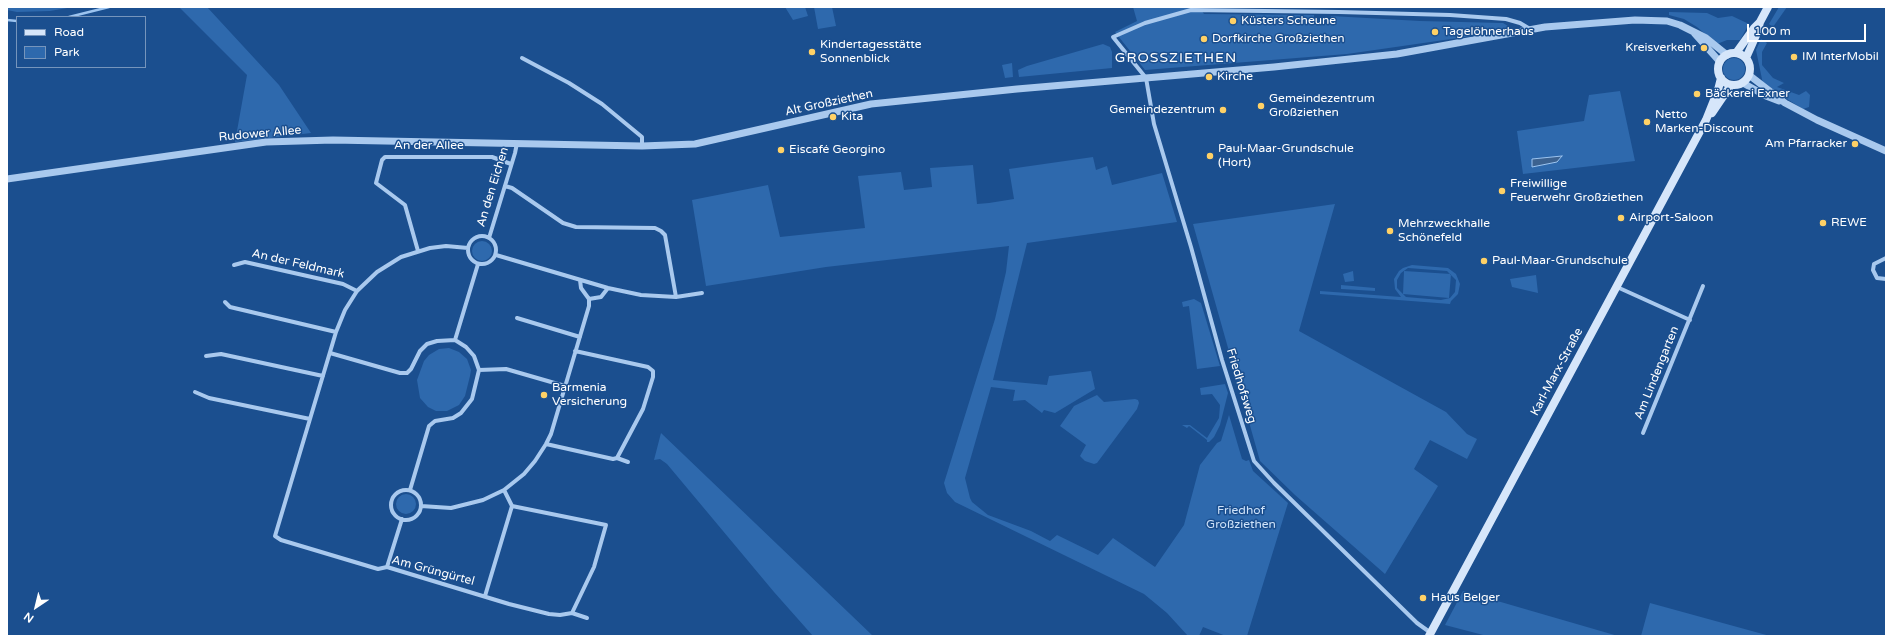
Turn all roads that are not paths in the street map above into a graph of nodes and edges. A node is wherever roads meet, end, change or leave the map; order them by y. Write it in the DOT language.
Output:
graph roads {
  1 [pos="1768,7"];
  2 [pos="1760,22"];
  3 [pos="1530,29"];
  4 [pos="1694,32"];
  5 [pos="1736,53"];
  6 [pos="1727,55"];
  7 [pos="522,58"];
  8 [pos="1746,58"];
  9 [pos="1720,62"];
  10 [pos="1749,75"];
  11 [pos="1146,78"];
  12 [pos="1721,78"];
  13 [pos="1743,83"];
  14 [pos="1731,85"];
  15 [pos="1785,103"];
  16 [pos="1706,120"];
  17 [pos="517,143"];
  18 [pos="642,146"];
  19 [pos="1886,151"];
  20 [pos="511,164"];
  21 [pos="7,179"];
  22 [pos="505,186"];
  23 [pos="489,238"];
  24 [pos="468,248"];
  25 [pos="418,251"];
  26 [pos="496,254"];
  27 [pos="1886,258"];
  28 [pos="478,264"];
  29 [pos="234,265"];
  30 [pos="1886,279"];
  31 [pos="580,280"];
  32 [pos="1703,286"];
  33 [pos="1617,287"];
  34 [pos="608,288"];
  35 [pos="356,291"];
  36 [pos="702,293"];
  37 [pos="676,297"];
  38 [pos="589,299"];
  39 [pos="225,302"];
  40 [pos="517,318"];
  41 [pos="1690,320"];
  42 [pos="336,332"];
  43 [pos="580,337"];
  44 [pos="455,340"];
  45 [pos="575,351"];
  46 [pos="330,353"];
  47 [pos="206,356"];
  48 [pos="479,370"];
  49 [pos="323,376"];
  50 [pos="565,386"];
  51 [pos="195,392"];
  52 [pos="310,419"];
  53 [pos="1644,433"];
  54 [pos="546,444"];
  55 [pos="617,458"];
  56 [pos="628,462"];
  57 [pos="410,490"];
  58 [pos="504,490"];
  59 [pos="421,506"];
  60 [pos="512,506"];
  61 [pos="402,519"];
  62 [pos="610,521"];
  63 [pos="606,525"];
  64 [pos="275,536"];
  65 [pos="387,568"];
  66 [pos="484,596"];
  67 [pos="572,613"];
  68 [pos="587,618"];
  69 [pos="1430,634"];
  1 -- 2 [label="main road"];
  2 -- 5 [label="main road"];
  2 -- 8 [label="main road"];
  3 -- 4 [label="street, Alt Großziethen"];
  3 -- 11 [label="street, Alt Großziethen"];
  3 -- 11 [label="street, Alt Großziethen"];
  4 -- 6 [label="street, Alt Großziethen"];
  4 -- 9 [label="street, Alt Großziethen"];
  5 -- 6 [label="main road"];
  5 -- 8 [label="main road"];
  6 -- 9 [label="main road"];
  7 -- 18 [label="street"];
  8 -- 10 [label="main road"];
  9 -- 12 [label="main road"];
  10 -- 13 [label="main road"];
  10 -- 15 [label="street"];
  11 -- 18 [label="street, Alt Großziethen"];
  11 -- 69 [label="street, Friedhofsweg"];
  12 -- 14 [label="main road"];
  12 -- 16 [label="main road, Karl-Marx-Straße"];
  13 -- 14 [label="main road"];
  13 -- 15 [label="street"];
  14 -- 16 [label="main road, Karl-Marx-Straße"];
  15 -- 19 [label="street"];
  16 -- 33 [label="main road, Karl-Marx-Straße"];
  17 -- 18 [label="street, Alt Großziethen"];
  17 -- 20 [label="street, An den Eichen"];
  17 -- 21 [label="street, Rudower Allee"];
  20 -- 22 [label="street, An den Eichen"];
  20 -- 25 [label="street, An der Allee"];
  22 -- 23 [label="street, An den Eichen"];
  22 -- 37 [label="street"];
  23 -- 24 [label="street, An den Eichen"];
  23 -- 26 [label="street, An den Eichen"];
  24 -- 25 [label="street, An der Feldmark"];
  24 -- 28 [label="street"];
  25 -- 35 [label="street, An der Feldmark"];
  26 -- 28 [label="street"];
  26 -- 31 [label="street"];
  27 -- 30 [label="street"];
  28 -- 44 [label="street"];
  29 -- 35 [label="street, An der Feldmark"];
  31 -- 34 [label="street"];
  31 -- 38 [label="street"];
  32 -- 41 [label="street, Am Lindengarten"];
  33 -- 41 [label="street, Am Lindengarten"];
  33 -- 69 [label="main road, Karl-Marx-Straße"];
  34 -- 37 [label="street"];
  34 -- 38 [label="street"];
  35 -- 42 [label="street, An der Feldmark"];
  36 -- 37 [label="street"];
  38 -- 43 [label="street"];
  39 -- 42 [label="street"];
  40 -- 43 [label="street"];
  41 -- 53 [label="street, Am Lindengarten"];
  42 -- 46 [label="street, An der Feldmark"];
  43 -- 45 [label="street"];
  44 -- 46 [label="street"];
  44 -- 48 [label="street"];
  45 -- 50 [label="street"];
  45 -- 55 [label="street"];
  46 -- 49 [label="street, An der Feldmark"];
  47 -- 49 [label="street"];
  48 -- 50 [label="street"];
  48 -- 57 [label="street"];
  49 -- 52 [label="street, An der Feldmark"];
  50 -- 54 [label="street"];
  51 -- 52 [label="street"];
  52 -- 64 [label="street, An der Feldmark"];
  54 -- 55 [label="street"];
  54 -- 58 [label="street"];
  55 -- 56 [label="street"];
  57 -- 59 [label="street"];
  57 -- 61 [label="street"];
  58 -- 59 [label="street"];
  58 -- 60 [label="street"];
  59 -- 61 [label="street"];
  60 -- 63 [label="street"];
  60 -- 66 [label="street"];
  61 -- 65 [label="street"];
  62 -- 63 [label="street"];
  63 -- 67 [label="street"];
  64 -- 65 [label="street, Am Grüngürtel"];
  65 -- 66 [label="street, Am Grüngürtel"];
  66 -- 67 [label="street, Am Grüngürtel"];
  67 -- 68 [label="street, Am Grüngürtel"];
}
